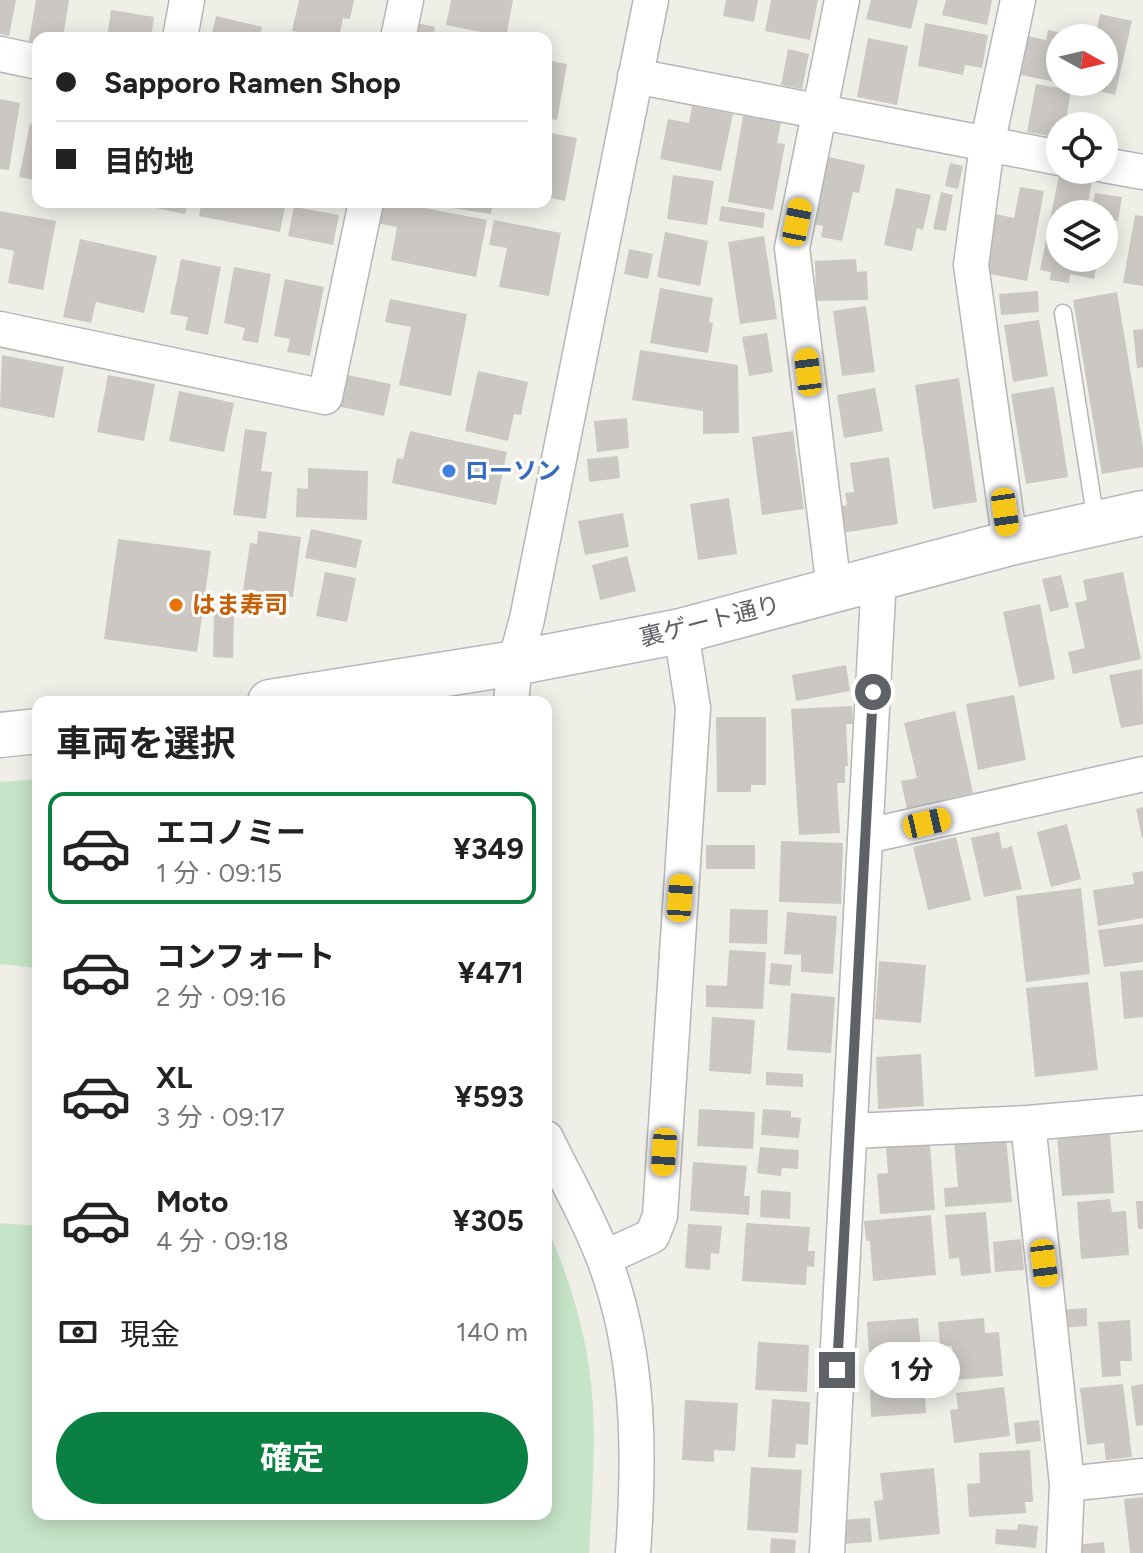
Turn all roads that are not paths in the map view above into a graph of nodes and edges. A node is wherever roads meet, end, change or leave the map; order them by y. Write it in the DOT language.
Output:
graph roads {
  1 [pos="187,0"];
  2 [pos="406,0"];
  3 [pos="651,0"];
  4 [pos="842,0"];
  5 [pos="1018,0"];
  6 [pos="181,32"];
  7 [pos="399,32"];
  8 [pos="0,54"];
  9 [pos="32,61"];
  10 [pos="635,76"];
  11 [pos="819,113"];
  12 [pos="987,145"];
  13 [pos="1046,156"];
  14 [pos="1118,168"];
  15 [pos="1143,172"];
  16 [pos="365,208"];
  17 [pos="1063,313"];
  18 [pos="0,329"];
  19 [pos="1143,513"];
  20 [pos="1096,523"];
  21 [pos="1010,543"];
  22 [pos="879,577"];
  23 [pos="834,589"];
  24 [pos="681,631"];
  25 [pos="513,682"];
  26 [pos="343,696"];
  27 [pos="32,732"];
  28 [pos="0,735"];
  29 [pos="1143,774"];
  30 [pos="867,836"];
  31 [pos="1143,1113"];
  32 [pos="1028,1123"];
  33 [pos="851,1131"];
  34 [pos="552,1150"];
  35 [pos="604,1258"];
  36 [pos="1143,1476"];
  37 [pos="1067,1484"];
  38 [pos="633,1553"];
  39 [pos="827,1553"];
  40 [pos="1064,1553"];
  1 -- 6 [label="street"];
  2 -- 7 [label="street"];
  3 -- 10 [label="street"];
  4 -- 11 [label="street"];
  5 -- 12 [label="street"];
  8 -- 9 [label="street"];
  10 -- 11 [label="street"];
  10 -- 25 [label="street"];
  11 -- 12 [label="street"];
  11 -- 23 [label="street"];
  12 -- 13 [label="street"];
  12 -- 21 [label="street"];
  14 -- 15 [label="street"];
  16 -- 18 [label="street"];
  17 -- 20 [label="lane"];
  19 -- 20 [label="street, 裏ゲート通り"];
  20 -- 21 [label="street, 裏ゲート通り"];
  21 -- 22 [label="street, 裏ゲート通り"];
  22 -- 23 [label="street, 裏ゲート通り"];
  22 -- 30 [label="street"];
  23 -- 24 [label="street, 裏ゲート通り"];
  24 -- 25 [label="street, 裏ゲート通り"];
  24 -- 35 [label="street"];
  25 -- 26 [label="street, 裏ゲート通り"];
  27 -- 28 [label="street"];
  29 -- 30 [label="street"];
  30 -- 33 [label="street"];
  31 -- 32 [label="street"];
  32 -- 33 [label="street"];
  32 -- 37 [label="street"];
  33 -- 39 [label="street"];
  34 -- 35 [label="street"];
  35 -- 38 [label="street"];
  36 -- 37 [label="street"];
  37 -- 40 [label="street"];
}
